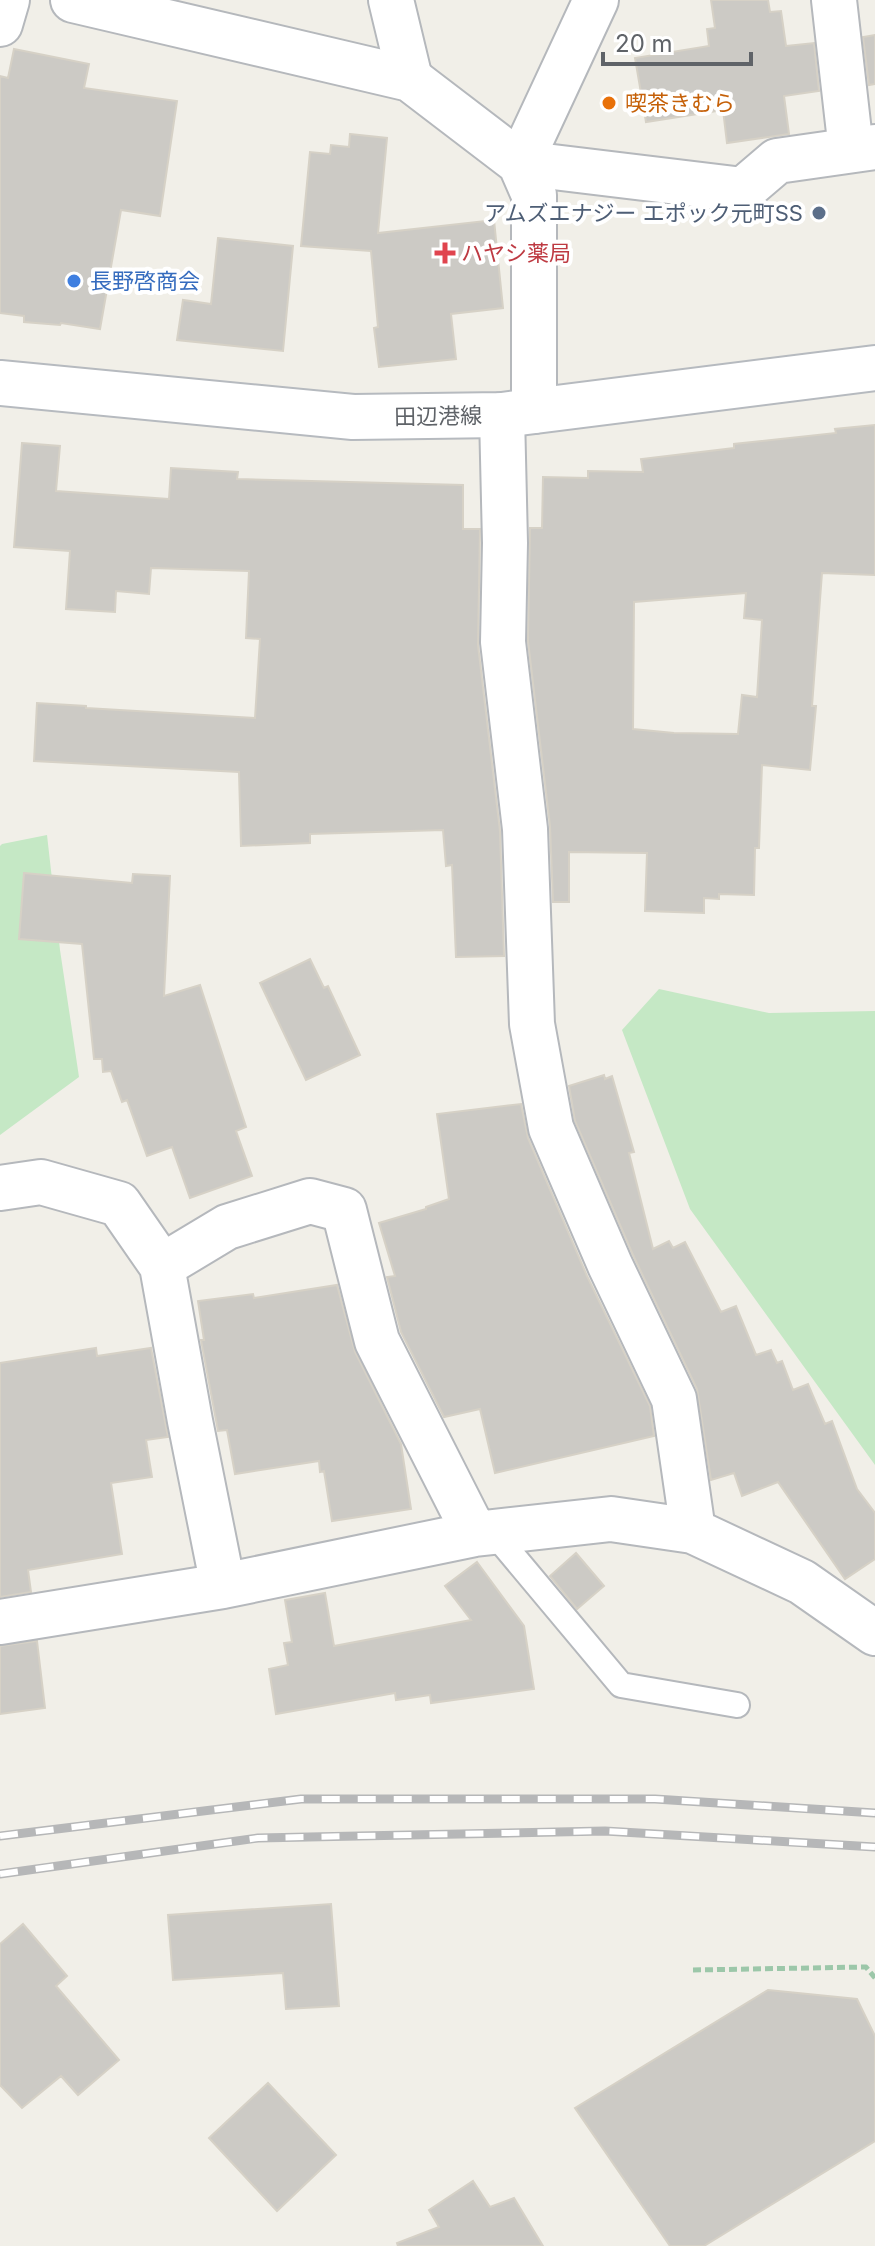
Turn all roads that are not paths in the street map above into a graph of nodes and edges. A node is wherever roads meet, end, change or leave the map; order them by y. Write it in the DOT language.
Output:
graph roads {
  1 [pos="7,0"];
  2 [pos="73,0"];
  3 [pos="391,0"];
  4 [pos="596,0"];
  5 [pos="834,0"];
  6 [pos="122,6"];
  7 [pos="0,24"];
  8 [pos="410,79"];
  9 [pos="863,148"];
  10 [pos="520,163"];
  11 [pos="875,368"];
  12 [pos="0,383"];
  13 [pos="518,413"];
  14 [pos="0,1188"];
  15 [pos="162,1266"];
  16 [pos="693,1531"];
  17 [pos="484,1533"];
  18 [pos="223,1586"];
  19 [pos="0,1622"];
  20 [pos="875,1633"];
  21 [pos="737,1705"];
  1 -- 7 [label="street"];
  2 -- 6 [label="street"];
  3 -- 8 [label="street"];
  4 -- 10 [label="street"];
  5 -- 9 [label="street"];
  6 -- 8 [label="street"];
  8 -- 10 [label="street"];
  9 -- 10 [label="street"];
  10 -- 13 [label="street"];
  11 -- 13 [label="street, 田辺港線"];
  12 -- 13 [label="street, 田辺港線"];
  13 -- 16 [label="street"];
  14 -- 15 [label="street"];
  15 -- 17 [label="street"];
  15 -- 18 [label="street"];
  16 -- 17 [label="street"];
  16 -- 20 [label="street"];
  17 -- 18 [label="street"];
  17 -- 21 [label="lane"];
  18 -- 19 [label="street"];
}
